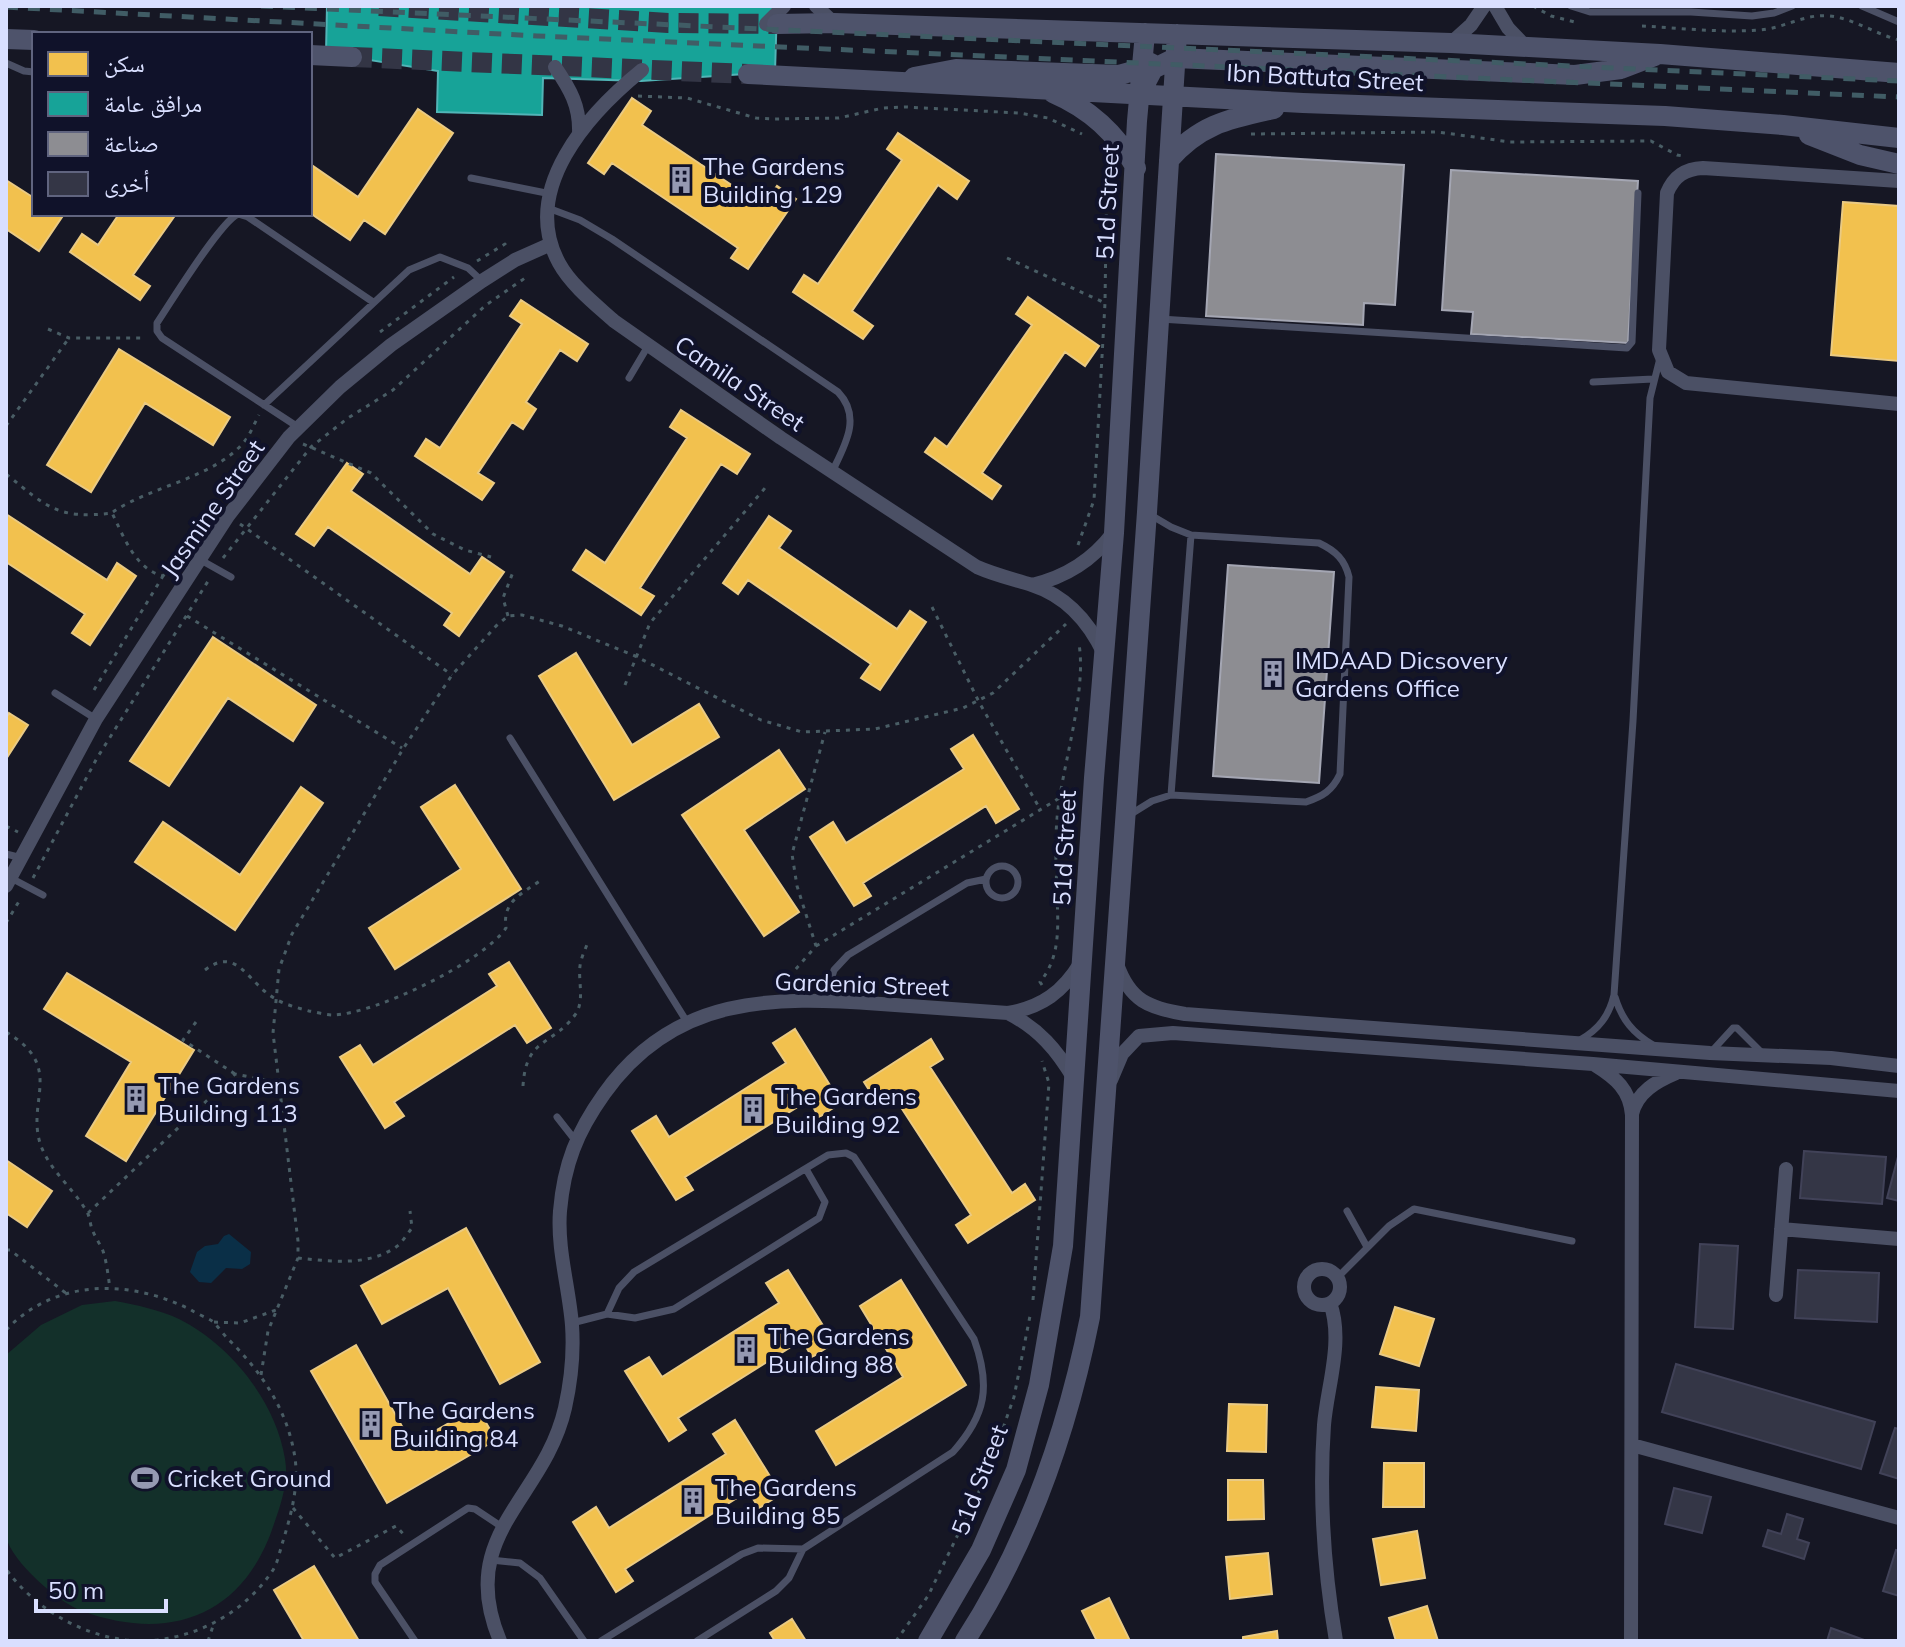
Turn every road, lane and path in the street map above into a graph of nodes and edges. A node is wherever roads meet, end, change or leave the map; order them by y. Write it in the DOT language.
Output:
graph roads {
  1 [pos="816,6"];
  2 [pos="1484,6"];
  3 [pos="1495,6"];
  4 [pos="1571,6"];
  5 [pos="1792,6"];
  6 [pos="1862,6"];
  7 [pos="775,18"];
  8 [pos="1899,22"];
  9 [pos="834,23"];
  10 [pos="1145,33"];
  11 [pos="1177,34"];
  12 [pos="6,39"];
  13 [pos="32,40"];
  14 [pos="1451,43"];
  15 [pos="1527,48"];
  16 [pos="1660,54"];
  17 [pos="312,55"];
  18 [pos="352,57"];
  19 [pos="1175,58"];
  20 [pos="6,63"];
  21 [pos="555,67"];
  22 [pos="1141,69"];
  23 [pos="642,70"];
  24 [pos="32,72"];
  25 [pos="1899,73"];
  26 [pos="748,74"];
  27 [pos="901,83"];
  28 [pos="1046,89"];
  29 [pos="1141,94"];
  30 [pos="631,96"];
  31 [pos="1173,96"];
  32 [pos="1303,103"];
  33 [pos="1783,125"];
  34 [pos="1107,128"];
  35 [pos="579,133"];
  36 [pos="1241,134"];
  37 [pos="1899,138"];
  38 [pos="1690,156"];
  39 [pos="1107,160"];
  40 [pos="1169,160"];
  41 [pos="1899,164"];
  42 [pos="1136,168"];
  43 [pos="471,178"];
  44 [pos="1899,181"];
  45 [pos="1638,193"];
  46 [pos="550,201"];
  47 [pos="234,216"];
  48 [pos="245,216"];
  49 [pos="551,244"];
  50 [pos="1007,258"];
  51 [pos="515,260"];
  52 [pos="468,268"];
  53 [pos="482,281"];
  54 [pos="373,302"];
  55 [pos="1105,303"];
  56 [pos="1126,315"];
  57 [pos="1158,319"];
  58 [pos="48,329"];
  59 [pos="375,336"];
  60 [pos="69,338"];
  61 [pos="162,338"];
  62 [pos="648,346"];
  63 [pos="1660,358"];
  64 [pos="629,378"];
  65 [pos="1653,379"];
  66 [pos="1593,382"];
  67 [pos="1899,404"];
  68 [pos="264,405"];
  69 [pos="6,426"];
  70 [pos="293,432"];
  71 [pos="311,447"];
  72 [pos="832,472"];
  73 [pos="6,474"];
  74 [pos="765,488"];
  75 [pos="1147,512"];
  76 [pos="112,513"];
  77 [pos="209,514"];
  78 [pos="228,516"];
  79 [pos="246,529"];
  80 [pos="1114,533"];
  81 [pos="1191,535"];
  82 [pos="182,550"];
  83 [pos="491,557"];
  84 [pos="199,559"];
  85 [pos="1083,564"];
  86 [pos="216,568"];
  87 [pos="513,572"];
  88 [pos="231,577"];
  89 [pos="1031,585"];
  90 [pos="170,606"];
  91 [pos="932,607"];
  92 [pos="186,615"];
  93 [pos="508,616"];
  94 [pos="1104,655"];
  95 [pos="635,656"];
  96 [pos="452,675"];
  97 [pos="625,685"];
  98 [pos="55,693"];
  99 [pos="979,702"];
  100 [pos="96,719"];
  101 [pos="825,732"];
  102 [pos="510,738"];
  103 [pos="403,749"];
  104 [pos="1094,778"];
  105 [pos="1171,795"];
  106 [pos="1059,797"];
  107 [pos="1040,809"];
  108 [pos="1126,818"];
  109 [pos="6,854"];
  110 [pos="22,858"];
  111 [pos="986,879"];
  112 [pos="541,880"];
  113 [pos="9,882"];
  114 [pos="28,887"];
  115 [pos="43,895"];
  116 [pos="6,923"];
  117 [pos="588,942"];
  118 [pos="816,946"];
  119 [pos="1082,960"];
  120 [pos="1116,960"];
  121 [pos="205,970"];
  122 [pos="1614,995"];
  123 [pos="1052,997"];
  124 [pos="274,998"];
  125 [pos="792,1000"];
  126 [pos="825,1000"];
  127 [pos="1008,1013"];
  128 [pos="196,1022"];
  129 [pos="687,1022"];
  130 [pos="6,1032"];
  131 [pos="1046,1039"];
  132 [pos="1578,1041"];
  133 [pos="1656,1047"];
  134 [pos="1710,1053"];
  135 [pos="1764,1054"];
  136 [pos="1593,1064"];
  137 [pos="1899,1066"];
  138 [pos="1680,1071"];
  139 [pos="235,1074"];
  140 [pos="1074,1079"];
  141 [pos="280,1083"];
  142 [pos="523,1086"];
  143 [pos="1107,1088"];
  144 [pos="1899,1091"];
  145 [pos="1632,1115"];
  146 [pos="557,1117"];
  147 [pos="575,1140"];
  148 [pos="806,1169"];
  149 [pos="1786,1169"];
  150 [pos="410,1211"];
  151 [pos="1347,1211"];
  152 [pos="88,1213"];
  153 [pos="1781,1229"];
  154 [pos="1899,1239"];
  155 [pos="1572,1241"];
  156 [pos="1367,1247"];
  157 [pos="6,1250"];
  158 [pos="298,1258"];
  159 [pos="1338,1277"];
  160 [pos="110,1288"];
  161 [pos="67,1294"];
  162 [pos="1776,1295"];
  163 [pos="1330,1303"];
  164 [pos="276,1310"];
  165 [pos="607,1314"];
  166 [pos="212,1321"];
  167 [pos="572,1323"];
  168 [pos="6,1330"];
  169 [pos="261,1375"];
  170 [pos="1632,1445"];
  171 [pos="293,1508"];
  172 [pos="1899,1518"];
  173 [pos="502,1527"];
  174 [pos="412,1543"];
  175 [pos="803,1549"];
  176 [pos="489,1559"];
  177 [pos="6,1569"];
  178 [pos="12,1577"];
  179 [pos="6,1583"];
  180 [pos="214,1623"];
  181 [pos="157,1641"];
  182 [pos="208,1641"];
  183 [pos="415,1641"];
  184 [pos="500,1641"];
  185 [pos="584,1641"];
  186 [pos="601,1641"];
  187 [pos="697,1641"];
  188 [pos="896,1641"];
  189 [pos="928,1641"];
  190 [pos="965,1641"];
  191 [pos="1336,1641"];
  192 [pos="1631,1641"];
  1 -- 9 [label="street"];
  2 -- 14 [label="street"];
  3 -- 15 [label="street"];
  4 -- 5 [label="lane"];
  6 -- 8 [label="lane"];
  7 -- 9 [label="main road, Ibn Battuta Street"];
  9 -- 10 [label="main road, Ibn Battuta Street"];
  10 -- 11 [label="main road, Ibn Battuta Street"];
  10 -- 22 [label="main road, 51d Street"];
  11 -- 14 [label="main road, Ibn Battuta Street"];
  11 -- 19 [label="main road"];
  11 -- 22 [label="main road"];
  12 -- 13 [label="main road"];
  14 -- 15 [label="main road, Ibn Battuta Street"];
  15 -- 16 [label="main road, Ibn Battuta Street"];
  16 -- 19 [label="main road"];
  16 -- 25 [label="main road, Ibn Battuta Street"];
  17 -- 18 [label="main road"];
  19 -- 29 [label="main road"];
  19 -- 31 [label="main road"];
  20 -- 24 [label="lane"];
  21 -- 35 [label="street"];
  22 -- 27 [label="main road"];
  22 -- 29 [label="main road, 51d Street"];
  23 -- 35 [label="street, Camila Street"];
  26 -- 27 [label="main road, Ibn Battuta Street"];
  27 -- 28 [label="main road, Ibn Battuta Street"];
  28 -- 29 [label="main road, Ibn Battuta Street"];
  28 -- 34 [label="main road"];
  29 -- 31 [label="main road, Ibn Battuta Street"];
  29 -- 42 [label="main road, 51d Street"];
  30 -- 34 [label="path"];
  31 -- 32 [label="main road, Ibn Battuta Street"];
  31 -- 40 [label="main road"];
  32 -- 33 [label="main road, Ibn Battuta Street"];
  32 -- 40 [label="main road"];
  33 -- 37 [label="main road, Ibn Battuta Street"];
  33 -- 41 [label="main road"];
  34 -- 42 [label="main road"];
  35 -- 46 [label="street, Camila Street"];
  36 -- 38 [label="path"];
  39 -- 55 [label="path"];
  40 -- 57 [label="main road"];
  42 -- 56 [label="main road, 51d Street"];
  43 -- 46 [label="lane"];
  44 -- 63 [label="street"];
  45 -- 57 [label="lane"];
  46 -- 49 [label="street, Camila Street"];
  46 -- 72 [label="lane"];
  47 -- 61 [label="lane"];
  48 -- 54 [label="lane"];
  49 -- 51 [label="street, Jasmine Street"];
  49 -- 62 [label="street, Camila Street"];
  50 -- 55 [label="path"];
  51 -- 52 [label="path"];
  51 -- 53 [label="street, Jasmine Street"];
  51 -- 71 [label="path"];
  52 -- 53 [label="lane"];
  52 -- 54 [label="lane"];
  52 -- 59 [label="path"];
  53 -- 70 [label="street, Jasmine Street"];
  54 -- 68 [label="lane"];
  55 -- 56 [label="path"];
  55 -- 85 [label="path"];
  56 -- 80 [label="main road, 51d Street"];
  57 -- 75 [label="main road"];
  58 -- 60 [label="path"];
  60 -- 61 [label="path"];
  60 -- 69 [label="path"];
  61 -- 68 [label="lane"];
  62 -- 64 [label="lane"];
  62 -- 72 [label="street, Camila Street"];
  63 -- 65 [label="lane"];
  63 -- 67 [label="street"];
  65 -- 66 [label="lane"];
  65 -- 122 [label="lane"];
  68 -- 70 [label="lane"];
  68 -- 76 [label="path"];
  70 -- 71 [label="path"];
  70 -- 78 [label="street, Jasmine Street"];
  71 -- 79 [label="path"];
  71 -- 83 [label="path"];
  72 -- 89 [label="street, Camila Street"];
  73 -- 76 [label="path"];
  74 -- 95 [label="path"];
  75 -- 81 [label="lane"];
  75 -- 108 [label="main road"];
  76 -- 82 [label="path"];
  77 -- 82 [label="path"];
  78 -- 79 [label="path"];
  78 -- 84 [label="street, Jasmine Street"];
  79 -- 86 [label="path"];
  79 -- 96 [label="path"];
  80 -- 85 [label="street"];
  80 -- 94 [label="main road, 51d Street"];
  81 -- 105 [label="lane"];
  81 -- 105 [label="lane"];
  82 -- 84 [label="path"];
  84 -- 86 [label="lane"];
  84 -- 90 [label="street, Jasmine Street"];
  85 -- 89 [label="street"];
  86 -- 88 [label="lane"];
  86 -- 92 [label="path"];
  87 -- 93 [label="path"];
  89 -- 94 [label="street, Camila Street"];
  90 -- 92 [label="path"];
  90 -- 100 [label="street, Jasmine Street"];
  91 -- 99 [label="path"];
  92 -- 103 [label="path"];
  92 -- 114 [label="path"];
  93 -- 95 [label="path"];
  93 -- 96 [label="path"];
  94 -- 104 [label="main road, 51d Street"];
  95 -- 97 [label="path"];
  95 -- 101 [label="path"];
  96 -- 103 [label="path"];
  98 -- 100 [label="lane"];
  99 -- 101 [label="path"];
  99 -- 106 [label="path"];
  99 -- 107 [label="path"];
  100 -- 110 [label="street, Jasmine Street"];
  101 -- 118 [label="path"];
  102 -- 129 [label="lane"];
  103 -- 124 [label="path"];
  104 -- 106 [label="path"];
  104 -- 119 [label="main road, 51d Street"];
  105 -- 108 [label="lane"];
  106 -- 107 [label="path"];
  106 -- 123 [label="path"];
  107 -- 118 [label="path"];
  108 -- 120 [label="main road"];
  109 -- 110 [label="lane"];
  110 -- 113 [label="street, Jasmine Street"];
  111 -- 111 [label="lane"];
  111 -- 126 [label="lane"];
  112 -- 124 [label="path"];
  113 -- 114 [label="lane"];
  114 -- 115 [label="lane"];
  114 -- 116 [label="path"];
  117 -- 142 [label="path"];
  118 -- 125 [label="path"];
  119 -- 123 [label="street, Gardenia Street"];
  119 -- 140 [label="main road, 51d Street"];
  120 -- 132 [label="street"];
  120 -- 143 [label="main road"];
  121 -- 124 [label="path"];
  122 -- 132 [label="lane"];
  122 -- 133 [label="lane"];
  123 -- 127 [label="street, Gardenia Street"];
  124 -- 141 [label="path"];
  125 -- 126 [label="street, Gardenia Street"];
  125 -- 129 [label="street, Gardenia Street"];
  126 -- 127 [label="street, Gardenia Street"];
  127 -- 131 [label="street"];
  128 -- 139 [label="path"];
  129 -- 147 [label="street, Gardenia Street"];
  130 -- 152 [label="path"];
  131 -- 140 [label="street"];
  131 -- 188 [label="path"];
  132 -- 133 [label="street"];
  133 -- 134 [label="street"];
  134 -- 135 [label="street"];
  134 -- 135 [label="lane"];
  135 -- 137 [label="street"];
  136 -- 138 [label="street"];
  136 -- 143 [label="street"];
  136 -- 145 [label="street"];
  138 -- 144 [label="street"];
  138 -- 145 [label="street"];
  139 -- 141 [label="path"];
  139 -- 152 [label="path"];
  140 -- 189 [label="main road, 51d Street"];
  141 -- 158 [label="path"];
  143 -- 190 [label="main road"];
  145 -- 170 [label="street"];
  146 -- 147 [label="lane"];
  147 -- 167 [label="street, Gardenia Street"];
  148 -- 165 [label="lane"];
  148 -- 165 [label="lane"];
  148 -- 175 [label="lane"];
  149 -- 153 [label="street"];
  150 -- 158 [label="path"];
  151 -- 156 [label="lane"];
  152 -- 160 [label="path"];
  153 -- 154 [label="street"];
  153 -- 162 [label="street"];
  155 -- 156 [label="lane"];
  156 -- 159 [label="lane"];
  157 -- 161 [label="path"];
  158 -- 164 [label="path"];
  159 -- 163 [label="street"];
  159 -- 163 [label="street"];
  160 -- 161 [label="path"];
  160 -- 166 [label="path"];
  161 -- 168 [label="path"];
  163 -- 191 [label="street"];
  164 -- 166 [label="path"];
  164 -- 169 [label="path"];
  165 -- 167 [label="lane"];
  166 -- 169 [label="path"];
  167 -- 173 [label="street, Gardenia Street"];
  169 -- 171 [label="path"];
  170 -- 172 [label="street"];
  170 -- 192 [label="street"];
  171 -- 174 [label="path"];
  171 -- 180 [label="path"];
  173 -- 174 [label="lane"];
  173 -- 176 [label="street, Gardenia Street"];
  174 -- 183 [label="lane"];
  175 -- 186 [label="lane"];
  175 -- 187 [label="lane"];
  176 -- 184 [label="street, Gardenia Street"];
  176 -- 185 [label="lane"];
  177 -- 178 [label="path"];
  178 -- 179 [label="path"];
  178 -- 181 [label="path"];
  180 -- 181 [label="path"];
  180 -- 182 [label="path"];
}
